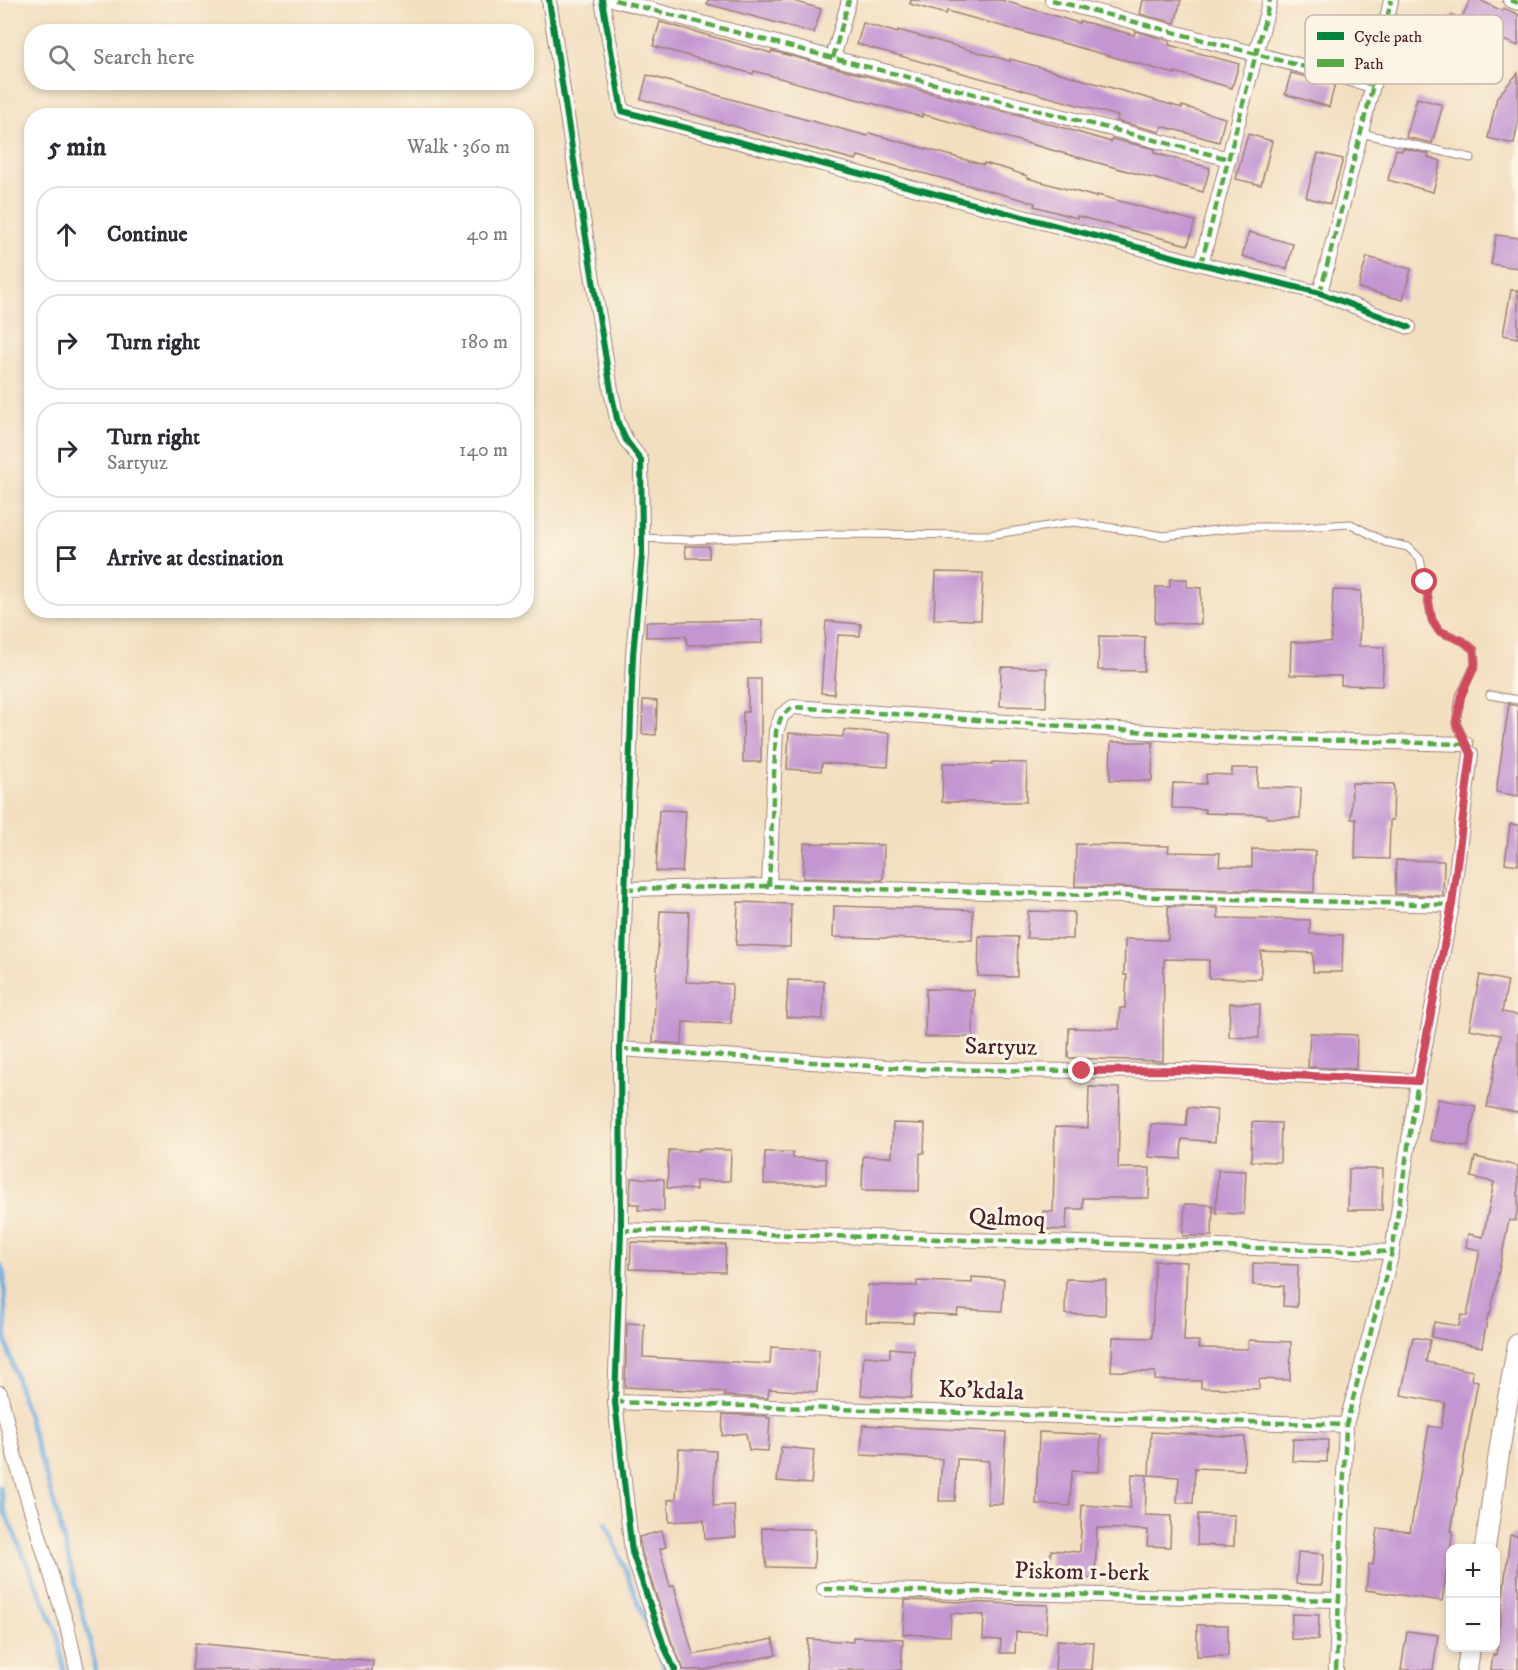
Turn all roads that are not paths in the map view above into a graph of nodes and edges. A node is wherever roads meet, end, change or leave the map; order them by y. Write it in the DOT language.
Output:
graph roads {
  1 [pos="549,0"];
  2 [pos="602,0"];
  3 [pos="615,0"];
  4 [pos="849,0"];
  5 [pos="1052,0"];
  6 [pos="1270,0"];
  7 [pos="1391,0"];
  8 [pos="1510,0"];
  9 [pos="1518,3"];
  10 [pos="1388,15"];
  11 [pos="1256,54"];
  12 [pos="833,58"];
  13 [pos="1305,67"];
  14 [pos="1369,84"];
  15 [pos="1373,85"];
  16 [pos="1361,133"];
  17 [pos="1471,158"];
  18 [pos="1230,159"];
  19 [pos="1201,264"];
  20 [pos="1320,293"];
  21 [pos="1409,327"];
  22 [pos="642,538"];
  23 [pos="1490,695"];
  24 [pos="1518,700"];
  25 [pos="1468,749"];
  26 [pos="769,886"];
  27 [pos="625,889"];
  28 [pos="1452,904"];
  29 [pos="620,1049"];
  30 [pos="1418,1081"];
  31 [pos="621,1230"];
  32 [pos="1392,1252"];
  33 [pos="1518,1344"];
  34 [pos="0,1393"];
  35 [pos="615,1402"];
  36 [pos="1346,1425"];
  37 [pos="1486,1544"];
  38 [pos="824,1589"];
  39 [pos="1339,1600"];
  40 [pos="1469,1652"];
  41 [pos="77,1670"];
  42 [pos="675,1670"];
  43 [pos="1336,1670"];
  44 [pos="1467,1670"];
  1 -- 22 [label="street"];
  2 -- 19 [label="street"];
  3 -- 12 [label="street"];
  4 -- 12 [label="street"];
  5 -- 11 [label="street"];
  6 -- 11 [label="street"];
  7 -- 10 [label="street"];
  8 -- 9 [label="street"];
  11 -- 13 [label="street"];
  11 -- 18 [label="street"];
  12 -- 18 [label="street"];
  14 -- 15 [label="street"];
  15 -- 16 [label="street"];
  16 -- 17 [label="lane"];
  16 -- 20 [label="street"];
  18 -- 19 [label="street"];
  19 -- 20 [label="street"];
  20 -- 21 [label="street"];
  22 -- 25 [label="lane"];
  22 -- 27 [label="street"];
  23 -- 24 [label="lane"];
  25 -- 26 [label="street"];
  25 -- 28 [label="street"];
  26 -- 27 [label="street"];
  26 -- 28 [label="street"];
  27 -- 29 [label="street"];
  28 -- 30 [label="street"];
  29 -- 30 [label="street, Sartyuz"];
  29 -- 31 [label="street"];
  30 -- 32 [label="street"];
  31 -- 32 [label="street, Qalmoq"];
  31 -- 35 [label="street"];
  32 -- 36 [label="street"];
  33 -- 37 [label="main road"];
  34 -- 41 [label="street"];
  35 -- 36 [label="street, Ko'kdala"];
  35 -- 42 [label="street"];
  36 -- 39 [label="street"];
  38 -- 39 [label="street, Piskom 1-berk"];
  39 -- 43 [label="street"];
  40 -- 44 [label="main road"];
}
